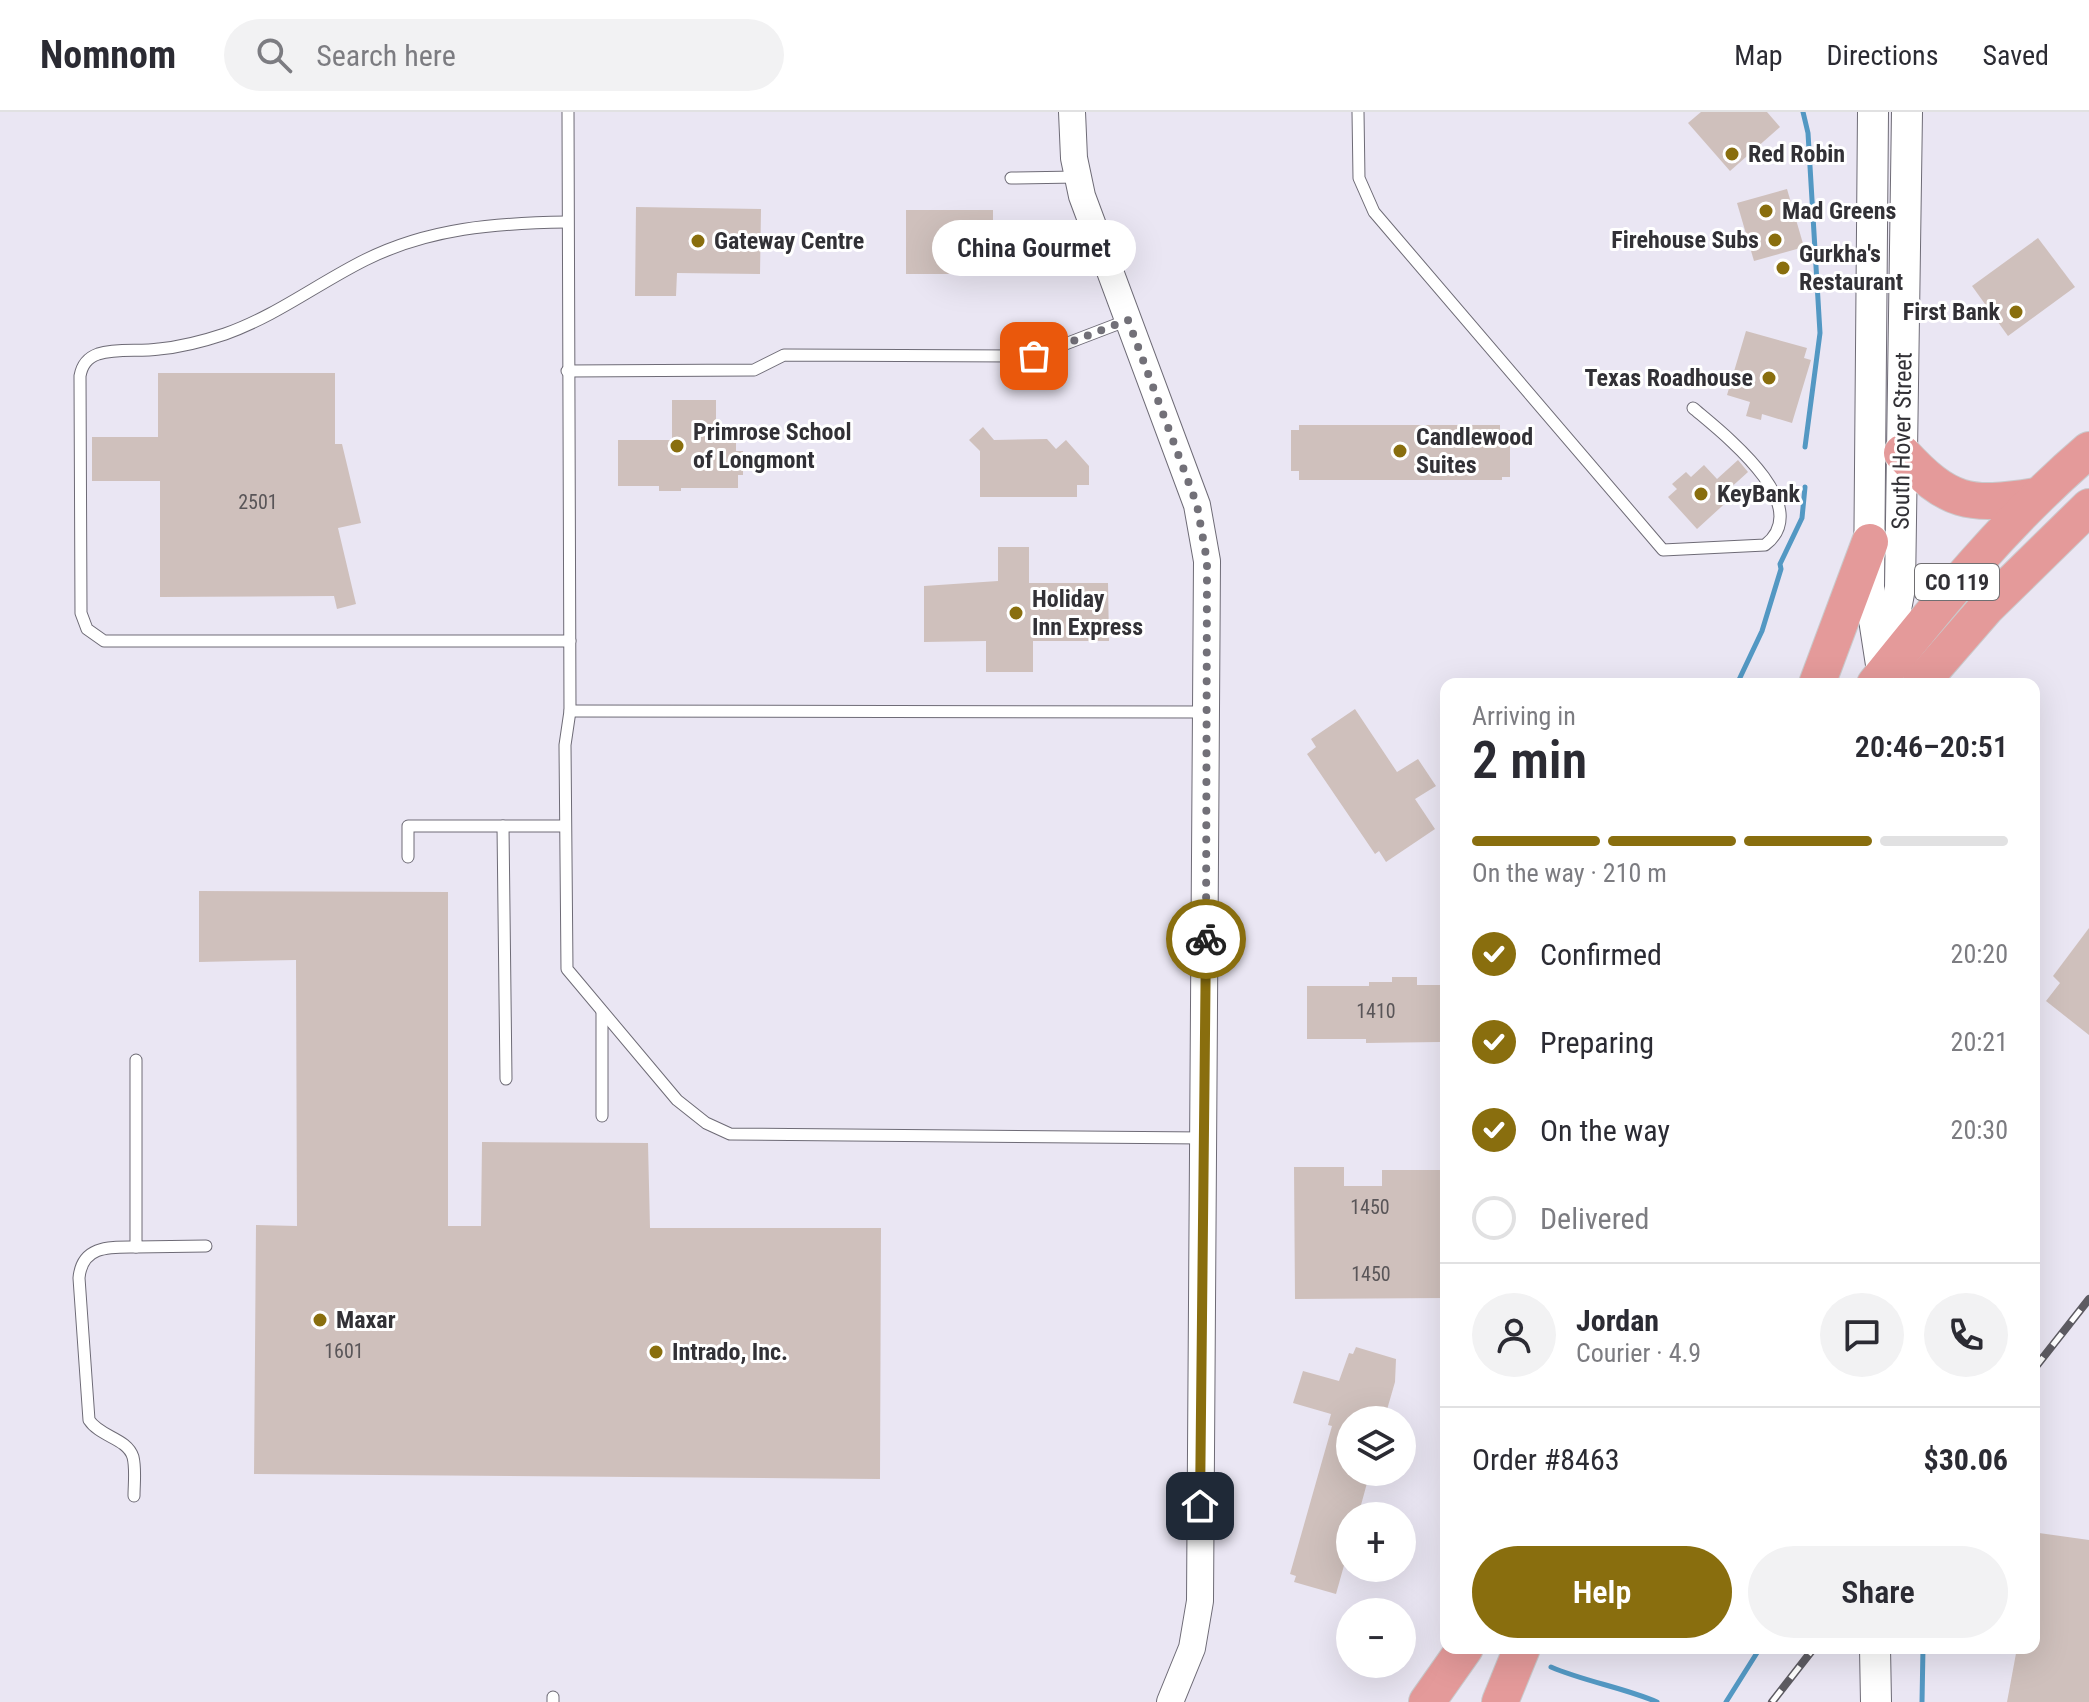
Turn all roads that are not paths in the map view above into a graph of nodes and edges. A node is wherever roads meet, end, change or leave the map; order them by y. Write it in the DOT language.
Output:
graph roads {
  1 [pos="568,112"];
  2 [pos="1072,112"];
  3 [pos="1358,112"];
  4 [pos="1873,112"];
  5 [pos="1907,112"];
  6 [pos="1077,177"];
  7 [pos="1011,178"];
  8 [pos="567,222"];
  9 [pos="1128,320"];
  10 [pos="567,371"];
  11 [pos="1693,408"];
  12 [pos="2089,450"];
  13 [pos="1902,453"];
  14 [pos="2036,496"];
  15 [pos="2089,507"];
  16 [pos="1870,542"];
  17 [pos="1986,608"];
  18 [pos="570,641"];
  19 [pos="1819,678"];
  20 [pos="1881,678"];
  21 [pos="1881,678"];
  22 [pos="1883,678"];
  23 [pos="1925,678"];
  24 [pos="1947,678"];
  25 [pos="570,711"];
  26 [pos="1207,712"];
  27 [pos="503,826"];
  28 [pos="564,826"];
  29 [pos="408,857"];
  30 [pos="602,1012"];
  31 [pos="136,1060"];
  32 [pos="506,1079"];
  33 [pos="602,1116"];
  34 [pos="1204,1138"];
  35 [pos="206,1246"];
  36 [pos="136,1247"];
  37 [pos="134,1496"];
  38 [pos="1461,1654"];
  39 [pos="1520,1654"];
  40 [pos="1875,1654"];
  41 [pos="1170,1702"];
  42 [pos="1427,1702"];
  43 [pos="1500,1702"];
  44 [pos="1876,1702"];
  1 -- 8 [label="lane"];
  2 -- 6 [label="street"];
  3 -- 11 [label="lane"];
  4 -- 16 [label="main road, South Hover Street"];
  5 -- 13 [label="main road, South Hover Street"];
  6 -- 7 [label="lane"];
  6 -- 9 [label="street"];
  8 -- 10 [label="lane"];
  8 -- 18 [label="lane"];
  9 -- 10 [label="lane"];
  9 -- 26 [label="street"];
  10 -- 18 [label="lane"];
  12 -- 14 [label="highway, CO 119"];
  13 -- 14 [label="highway"];
  13 -- 21 [label="main road, South Hover Street"];
  14 -- 22 [label="highway, CO 119"];
  15 -- 17 [label="highway, CO 119"];
  16 -- 19 [label="highway"];
  16 -- 20 [label="main road, South Hover Street"];
  17 -- 23 [label="highway, CO 119"];
  17 -- 24 [label="highway"];
  18 -- 25 [label="lane"];
  25 -- 26 [label="lane"];
  25 -- 28 [label="lane"];
  26 -- 34 [label="street"];
  27 -- 28 [label="lane"];
  27 -- 29 [label="lane"];
  27 -- 32 [label="lane"];
  28 -- 30 [label="lane"];
  30 -- 33 [label="lane"];
  30 -- 34 [label="lane"];
  31 -- 36 [label="lane"];
  34 -- 41 [label="street"];
  35 -- 36 [label="lane"];
  36 -- 37 [label="lane"];
  38 -- 42 [label="highway"];
  39 -- 43 [label="highway"];
  40 -- 44 [label="main road"];
}
